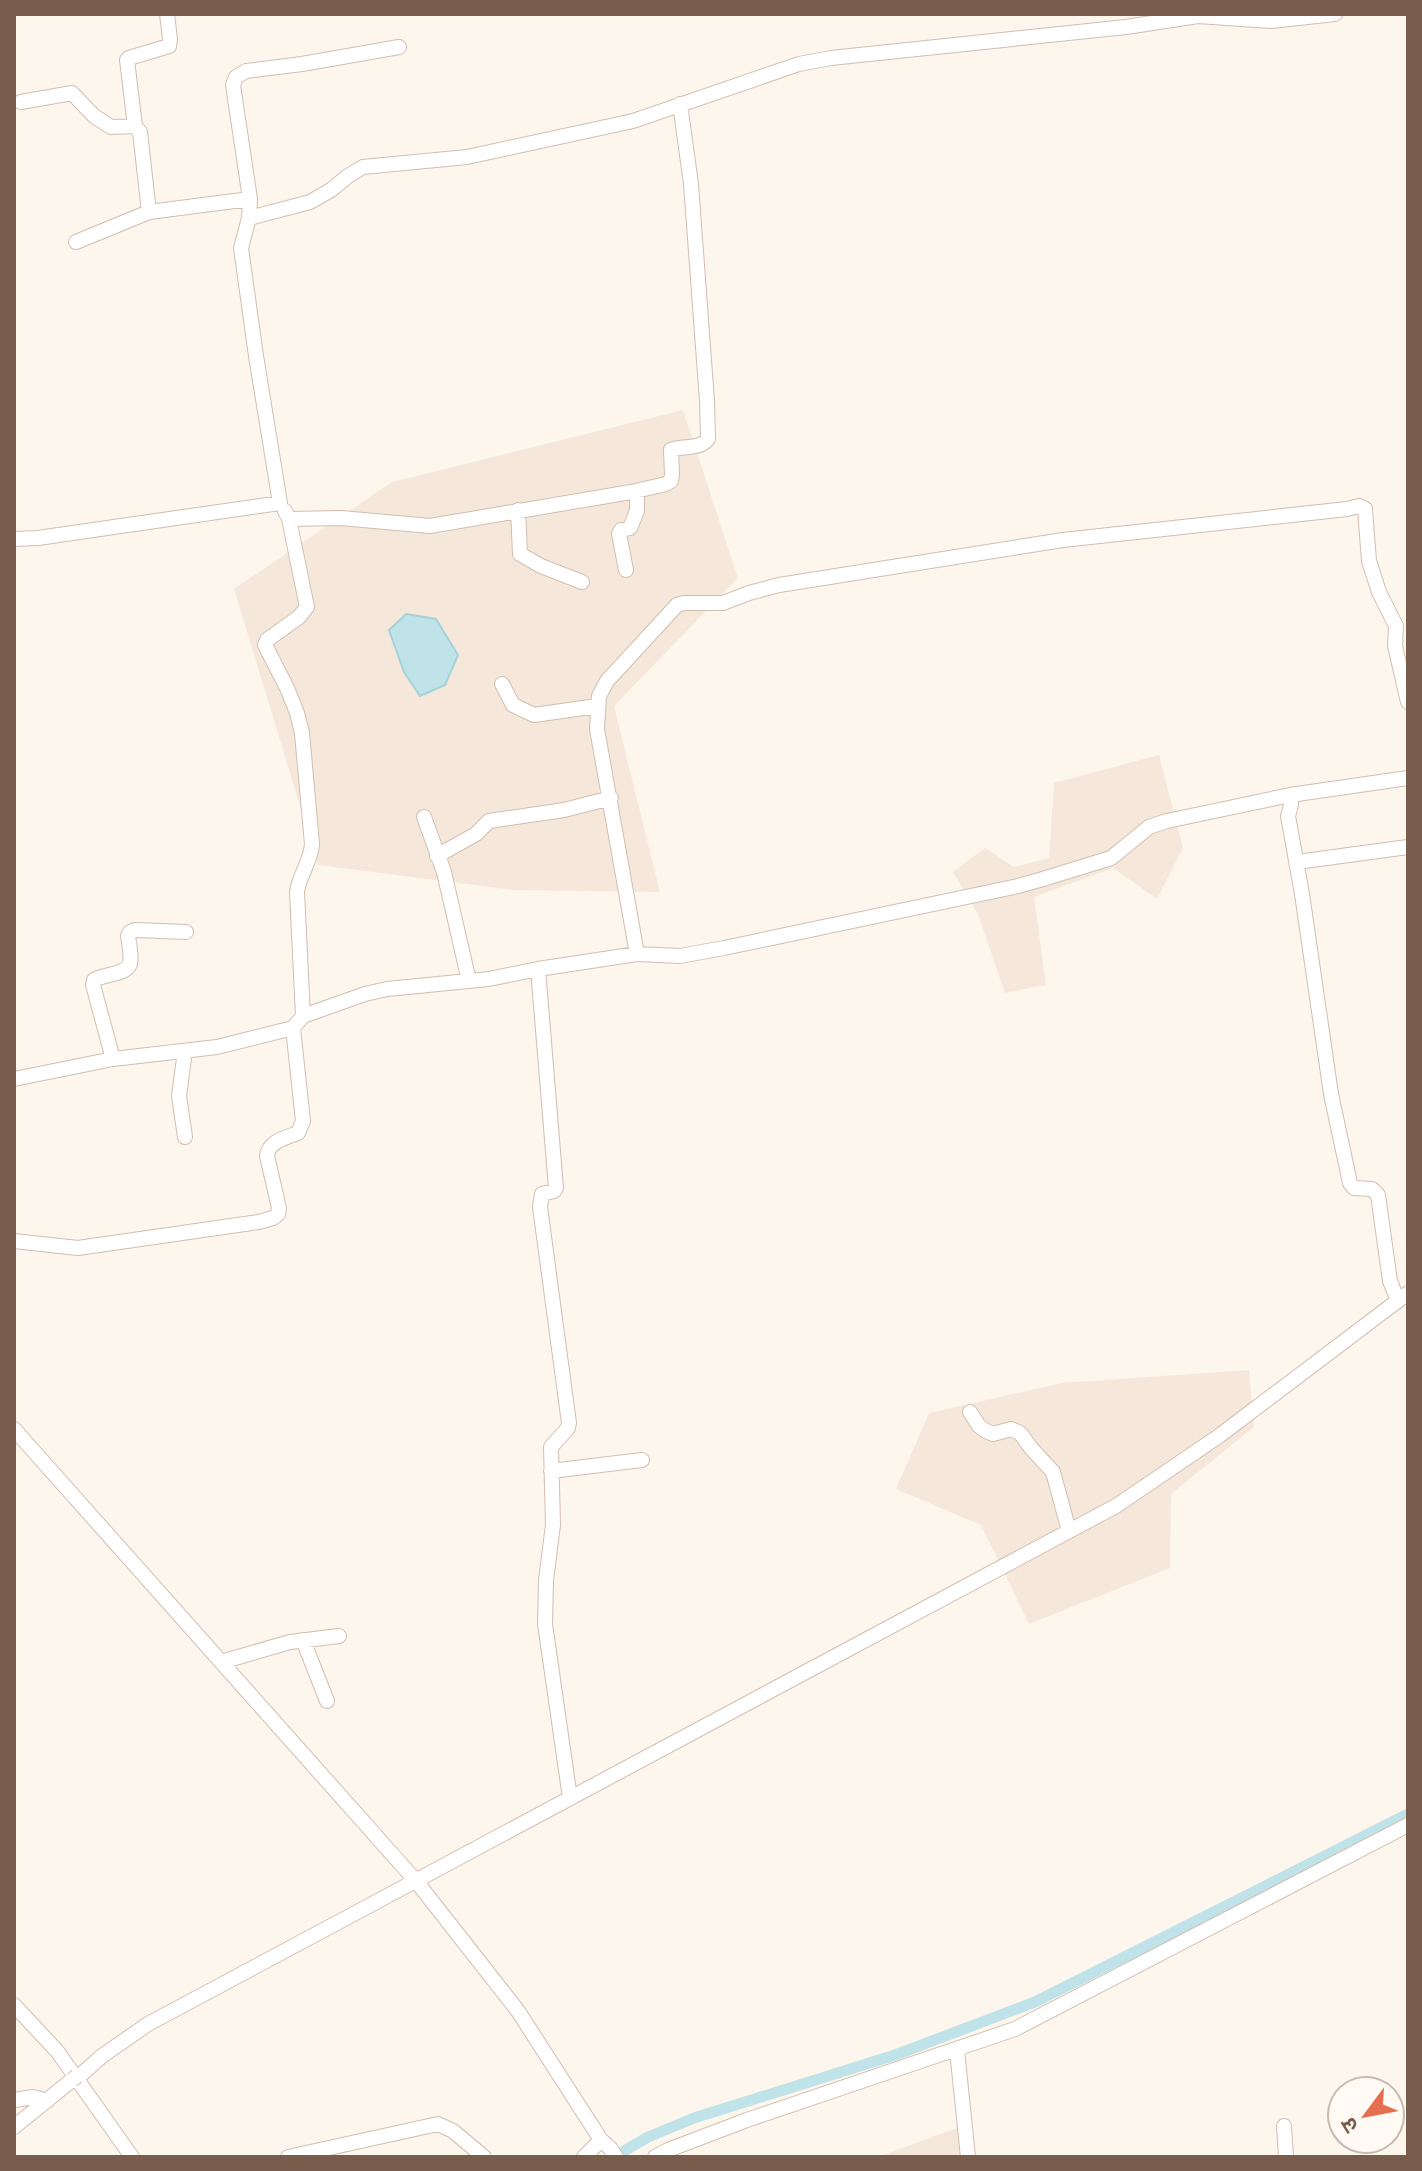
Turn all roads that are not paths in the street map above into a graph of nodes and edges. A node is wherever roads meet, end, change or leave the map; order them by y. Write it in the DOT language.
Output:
graph roads {
  1 [pos="167,14"];
  2 [pos="1335,14"];
  3 [pos="399,47"];
  4 [pos="21,102"];
  5 [pos="680,104"];
  6 [pos="135,126"];
  7 [pos="250,199"];
  8 [pos="149,212"];
  9 [pos="249,218"];
  10 [pos="76,242"];
  11 [pos="637,491"];
  12 [pos="280,503"];
  13 [pos="518,510"];
  14 [pos="289,519"];
  15 [pos="14,539"];
  16 [pos="626,570"];
  17 [pos="582,582"];
  18 [pos="502,684"];
  19 [pos="1408,702"];
  20 [pos="597,706"];
  21 [pos="1408,778"];
  22 [pos="1290,795"];
  23 [pos="611,798"];
  24 [pos="424,817"];
  25 [pos="1408,847"];
  26 [pos="437,856"];
  27 [pos="1297,862"];
  28 [pos="186,932"];
  29 [pos="637,954"];
  30 [pos="538,969"];
  31 [pos="469,981"];
  32 [pos="303,1016"];
  33 [pos="293,1028"];
  34 [pos="185,1051"];
  35 [pos="113,1059"];
  36 [pos="14,1079"];
  37 [pos="185,1137"];
  38 [pos="14,1241"];
  39 [pos="1403,1297"];
  40 [pos="970,1412"];
  41 [pos="14,1429"];
  42 [pos="642,1460"];
  43 [pos="551,1471"];
  44 [pos="1069,1531"];
  45 [pos="339,1636"];
  46 [pos="303,1640"];
  47 [pos="221,1662"];
  48 [pos="327,1701"];
  49 [pos="570,1798"];
  50 [pos="1408,1825"];
  51 [pos="416,1881"];
  52 [pos="14,2005"];
  53 [pos="957,2050"];
  54 [pos="75,2078"];
  55 [pos="14,2100"];
  56 [pos="47,2101"];
  57 [pos="1284,2126"];
  58 [pos="14,2127"];
  59 [pos="609,2148"];
  60 [pos="132,2157"];
  61 [pos="288,2157"];
  62 [pos="484,2157"];
  63 [pos="584,2157"];
  64 [pos="655,2157"];
  65 [pos="968,2157"];
  66 [pos="1286,2157"];
  1 -- 6 [label="street"];
  2 -- 5 [label="street"];
  3 -- 7 [label="street"];
  4 -- 6 [label="street"];
  5 -- 9 [label="street"];
  5 -- 11 [label="street"];
  6 -- 8 [label="street"];
  7 -- 8 [label="street"];
  7 -- 9 [label="street"];
  8 -- 10 [label="street"];
  9 -- 12 [label="street"];
  11 -- 13 [label="street"];
  11 -- 16 [label="street"];
  12 -- 14 [label="street"];
  12 -- 15 [label="street"];
  13 -- 14 [label="street"];
  13 -- 17 [label="street"];
  14 -- 32 [label="street"];
  18 -- 20 [label="street"];
  19 -- 20 [label="street"];
  20 -- 23 [label="street"];
  21 -- 22 [label="street"];
  22 -- 27 [label="street"];
  22 -- 29 [label="street"];
  23 -- 26 [label="street"];
  23 -- 29 [label="street"];
  24 -- 26 [label="street"];
  25 -- 27 [label="street"];
  26 -- 31 [label="street"];
  27 -- 39 [label="street"];
  28 -- 35 [label="street"];
  29 -- 30 [label="street"];
  30 -- 31 [label="street"];
  30 -- 43 [label="street"];
  31 -- 32 [label="street"];
  32 -- 33 [label="street"];
  33 -- 34 [label="street"];
  33 -- 38 [label="street"];
  34 -- 35 [label="street"];
  34 -- 37 [label="street"];
  35 -- 36 [label="street"];
  39 -- 44 [label="street"];
  40 -- 44 [label="street"];
  41 -- 47 [label="street"];
  42 -- 43 [label="street"];
  43 -- 49 [label="street"];
  44 -- 49 [label="street"];
  45 -- 46 [label="street"];
  46 -- 47 [label="street"];
  46 -- 48 [label="street"];
  47 -- 51 [label="street"];
  49 -- 51 [label="street"];
  50 -- 53 [label="street"];
  51 -- 54 [label="street"];
  51 -- 59 [label="street"];
  52 -- 54 [label="street"];
  53 -- 64 [label="street"];
  53 -- 65 [label="street"];
  54 -- 56 [label="street"];
  54 -- 60 [label="street"];
  55 -- 56 [label="street"];
  56 -- 58 [label="street"];
  57 -- 66 [label="street"];
  59 -- 63 [label="street"];
  61 -- 62 [label="street"];
}
